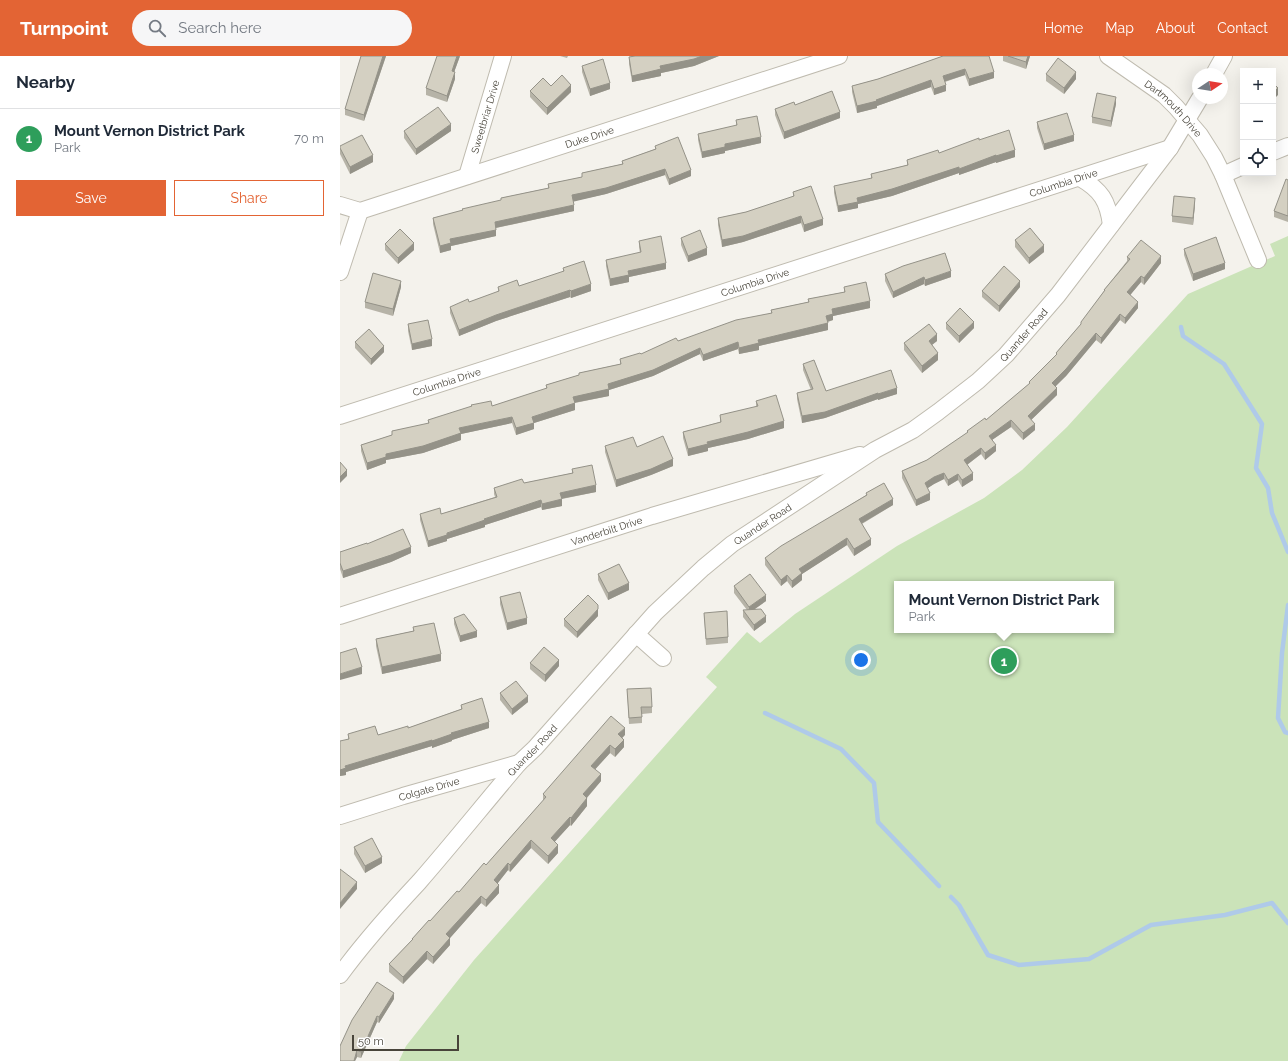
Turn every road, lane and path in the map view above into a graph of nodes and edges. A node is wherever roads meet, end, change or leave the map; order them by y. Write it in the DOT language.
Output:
graph roads {
  1 [pos="503,56"];
  2 [pos="839,56"];
  3 [pos="1108,56"];
  4 [pos="1224,56"];
  5 [pos="1217,68"];
  6 [pos="1197,104"];
  7 [pos="1188,120"];
  8 [pos="1288,146"];
  9 [pos="1170,148"];
  10 [pos="1276,151"];
  11 [pos="1240,167"];
  12 [pos="1223,175"];
  13 [pos="467,176"];
  14 [pos="1080,178"];
  15 [pos="340,205"];
  16 [pos="360,211"];
  17 [pos="1111,225"];
  18 [pos="1258,260"];
  19 [pos="340,272"];
  20 [pos="340,416"];
  21 [pos="875,450"];
  22 [pos="340,616"];
  23 [pos="636,634"];
  24 [pos="663,658"];
  25 [pos="519,763"];
  26 [pos="340,816"];
  27 [pos="340,975"];
  1 -- 13 [label="street, Sweetbriar Drive"];
  2 -- 13 [label="street, Duke Drive"];
  3 -- 7 [label="street, Dartmouth Drive"];
  4 -- 5 [label="street"];
  6 -- 7 [label="street, Quander Road"];
  7 -- 9 [label="street, Quander Road"];
  7 -- 12 [label="street, Dartmouth Drive"];
  8 -- 10 [label="street"];
  9 -- 14 [label="street, Columbia Drive"];
  9 -- 17 [label="street, Quander Road"];
  11 -- 12 [label="street"];
  12 -- 18 [label="street, Dartmouth Drive"];
  13 -- 16 [label="street, Duke Drive"];
  14 -- 17 [label="street"];
  14 -- 20 [label="street, Columbia Drive"];
  15 -- 16 [label="street"];
  16 -- 19 [label="street"];
  17 -- 21 [label="street, Quander Road"];
  21 -- 22 [label="street, Vanderbilt Drive"];
  21 -- 23 [label="street, Quander Road"];
  23 -- 24 [label="street"];
  23 -- 25 [label="street, Quander Road"];
  25 -- 26 [label="street, Colgate Drive"];
  25 -- 27 [label="street, Quander Road"];
}
